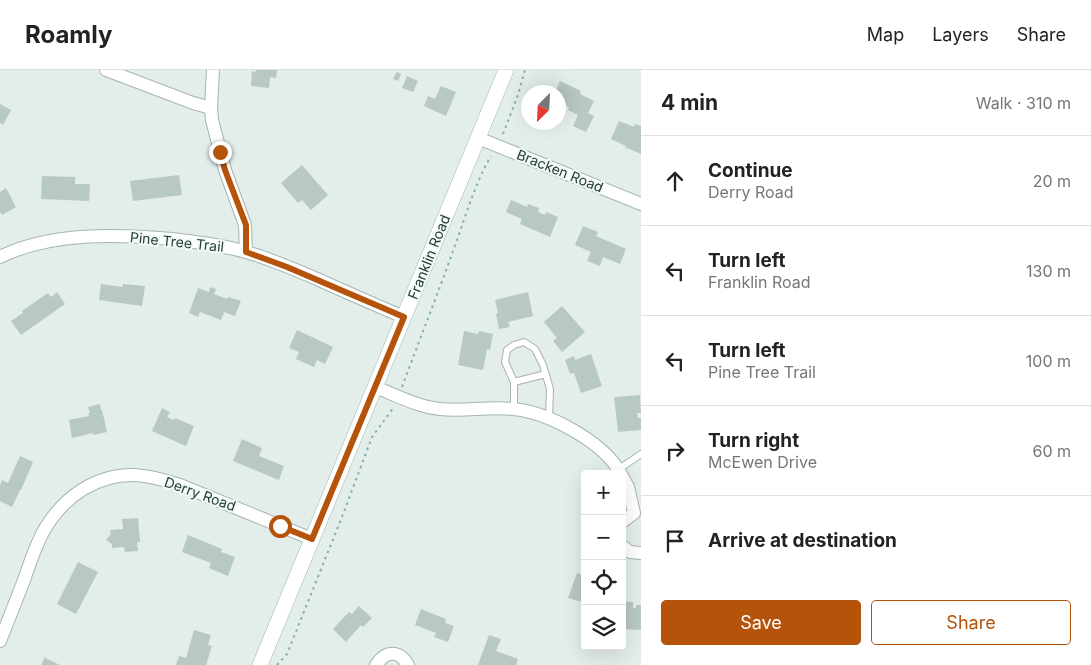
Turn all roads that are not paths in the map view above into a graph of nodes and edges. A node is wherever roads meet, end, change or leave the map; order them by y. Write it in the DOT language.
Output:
graph roads {
  1 [pos="106,70"];
  2 [pos="213,70"];
  3 [pos="506,70"];
  4 [pos="211,108"];
  5 [pos="478,138"];
  6 [pos="641,204"];
  7 [pos="246,252"];
  8 [pos="0,257"];
  9 [pos="404,317"];
  10 [pos="546,374"];
  11 [pos="514,382"];
  12 [pos="375,387"];
  13 [pos="514,409"];
  14 [pos="549,418"];
  15 [pos="641,454"];
  16 [pos="619,470"];
  17 [pos="624,470"];
  18 [pos="626,483"];
  19 [pos="638,514"];
  20 [pos="626,520"];
  21 [pos="312,539"];
  22 [pos="626,549"];
  23 [pos="641,553"];
  24 [pos="0,641"];
  25 [pos="260,665"];
  26 [pos="376,665"];
  27 [pos="408,665"];
  1 -- 4 [label="street"];
  2 -- 4 [label="street"];
  3 -- 5 [label="street, Franklin Road"];
  4 -- 7 [label="street"];
  5 -- 6 [label="street, Bracken Road"];
  5 -- 9 [label="street, Franklin Road"];
  7 -- 8 [label="street, Pine Tree Trail"];
  7 -- 9 [label="street, Pine Tree Trail"];
  9 -- 12 [label="street, Franklin Road"];
  10 -- 11 [label="lane"];
  10 -- 11 [label="lane"];
  10 -- 14 [label="lane"];
  11 -- 13 [label="lane"];
  12 -- 13 [label="street"];
  12 -- 21 [label="street, Franklin Road"];
  13 -- 14 [label="street"];
  14 -- 16 [label="street"];
  15 -- 17 [label="lane"];
  18 -- 19 [label="street"];
  19 -- 20 [label="street"];
  21 -- 24 [label="street, Derry Road"];
  21 -- 25 [label="street, Franklin Road"];
  22 -- 23 [label="street"];
  26 -- 27 [label="street"];
}
